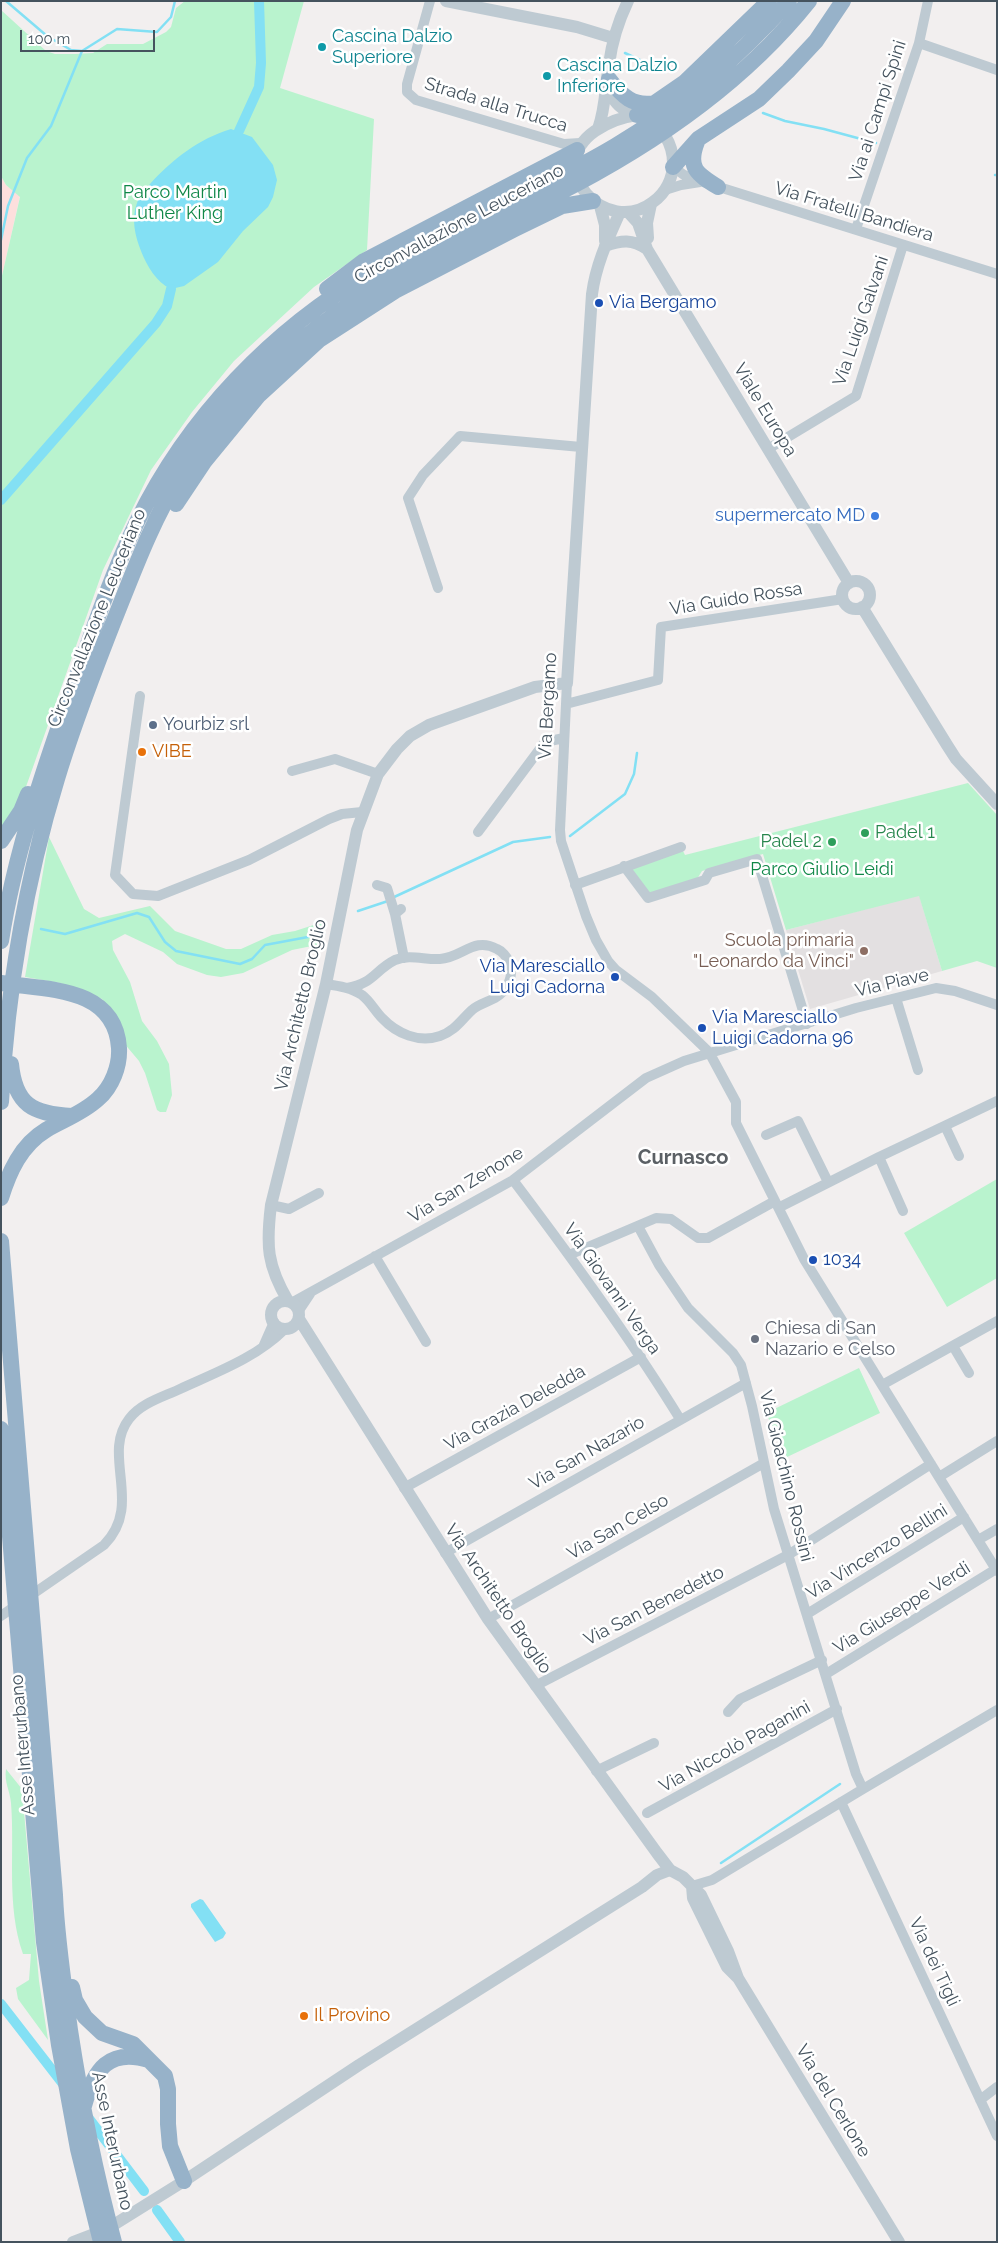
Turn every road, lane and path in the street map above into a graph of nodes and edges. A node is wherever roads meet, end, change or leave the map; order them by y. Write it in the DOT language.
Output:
graph roads {
  1 [pos="430,1"];
  2 [pos="446,1"];
  3 [pos="628,1"];
  4 [pos="769,1"];
  5 [pos="789,1"];
  6 [pos="809,1"];
  7 [pos="843,1"];
  8 [pos="928,1"];
  9 [pos="613,38"];
  10 [pos="919,43"];
  11 [pos="997,70"];
  12 [pos="609,72"];
  13 [pos="666,113"];
  14 [pos="637,115"];
  15 [pos="598,129"];
  16 [pos="698,139"];
  17 [pos="579,147"];
  18 [pos="673,167"];
  19 [pos="703,182"];
  20 [pos="556,186"];
  21 [pos="718,187"];
  22 [pos="665,190"];
  23 [pos="596,203"];
  24 [pos="651,204"];
  25 [pos="624,212"];
  26 [pos="856,229"];
  27 [pos="904,245"];
  28 [pos="605,246"];
  29 [pos="649,252"];
  30 [pos="997,274"];
  31 [pos="232,383"];
  32 [pos="580,447"];
  33 [pos="768,449"];
  34 [pos="136,566"];
  35 [pos="849,583"];
  36 [pos="438,588"];
  37 [pos="843,599"];
  38 [pos="862,607"];
  39 [pos="567,683"];
  40 [pos="140,696"];
  41 [pos="566,704"];
  42 [pos="564,738"];
  43 [pos="44,767"];
  44 [pos="292,772"];
  45 [pos="378,774"];
  46 [pos="997,804"];
  47 [pos="362,812"];
  48 [pos="478,832"];
  49 [pos="1,841"];
  50 [pos="681,846"];
  51 [pos="624,866"];
  52 [pos="575,885"];
  53 [pos="377,886"];
  54 [pos="1,941"];
  55 [pos="404,958"];
  56 [pos="1,983"];
  57 [pos="326,984"];
  58 [pos="347,988"];
  59 [pos="896,998"];
  60 [pos="997,1005"];
  61 [pos="807,1024"];
  62 [pos="7,1029"];
  63 [pos="709,1052"];
  64 [pos="918,1070"];
  65 [pos="997,1101"];
  66 [pos="1,1102"];
  67 [pos="74,1116"];
  68 [pos="945,1126"];
  69 [pos="766,1135"];
  70 [pos="960,1156"];
  71 [pos="879,1157"];
  72 [pos="513,1180"];
  73 [pos="828,1182"];
  74 [pos="319,1192"];
  75 [pos="1,1198"];
  76 [pos="777,1204"];
  77 [pos="271,1205"];
  78 [pos="903,1211"];
  79 [pos="638,1226"];
  80 [pos="1,1240"];
  81 [pos="569,1255"];
  82 [pos="375,1256"];
  83 [pos="290,1314"];
  84 [pos="274,1322"];
  85 [pos="997,1322"];
  86 [pos="426,1342"];
  87 [pos="953,1346"];
  88 [pos="262,1348"];
  89 [pos="641,1357"];
  90 [pos="969,1373"];
  91 [pos="746,1383"];
  92 [pos="882,1386"];
  93 [pos="680,1419"];
  94 [pos="1,1429"];
  95 [pos="997,1441"];
  96 [pos="764,1463"];
  97 [pos="931,1464"];
  98 [pos="939,1477"];
  99 [pos="404,1488"];
  100 [pos="964,1517"];
  101 [pos="997,1529"];
  102 [pos="978,1540"];
  103 [pos="445,1553"];
  104 [pos="788,1555"];
  105 [pos="996,1570"];
  106 [pos="807,1614"];
  107 [pos="9,1615"];
  108 [pos="488,1619"];
  109 [pos="822,1660"];
  110 [pos="826,1674"];
  111 [pos="535,1686"];
  112 [pos="837,1709"];
  113 [pos="997,1710"];
  114 [pos="728,1712"];
  115 [pos="654,1743"];
  116 [pos="596,1771"];
  117 [pos="862,1789"];
  118 [pos="841,1802"];
  119 [pos="647,1813"];
  120 [pos="670,1870"];
  121 [pos="692,1886"];
  122 [pos="50,1941"];
  123 [pos="149,2060"];
  124 [pos="997,2087"];
  125 [pos="980,2100"];
  126 [pos="83,2112"];
  127 [pos="997,2136"];
  128 [pos="184,2182"];
  129 [pos="73,2242"];
  130 [pos="101,2242"];
  131 [pos="114,2242"];
  132 [pos="899,2242"];
  1 -- 17 [label="street, Strada alla Trucca"];
  2 -- 9 [label="street"];
  3 -- 9 [label="street"];
  4 -- 13 [label="highway"];
  5 -- 13 [label="highway, Circonvallazione Leuceriano"];
  6 -- 13 [label="highway, Circonvallazione Leuceriano"];
  7 -- 16 [label="highway"];
  8 -- 10 [label="street, Via ai Campi Spini"];
  9 -- 12 [label="street"];
  10 -- 11 [label="street"];
  10 -- 26 [label="street, Via ai Campi Spini"];
  12 -- 13 [label="highway"];
  12 -- 14 [label="street"];
  12 -- 15 [label="street"];
  13 -- 14 [label="highway"];
  13 -- 20 [label="highway, Circonvallazione Leuceriano"];
  14 -- 15 [label="street"];
  14 -- 18 [label="street"];
  15 -- 17 [label="street"];
  16 -- 18 [label="highway"];
  16 -- 21 [label="highway"];
  17 -- 23 [label="street"];
  17 -- 31 [label="highway"];
  18 -- 19 [label="street, Via Fratelli Bandiera"];
  18 -- 22 [label="street"];
  19 -- 21 [label="street, Via Fratelli Bandiera"];
  19 -- 22 [label="street, Via Fratelli Bandiera"];
  20 -- 31 [label="highway, Circonvallazione Leuceriano"];
  20 -- 34 [label="highway, Circonvallazione Leuceriano"];
  21 -- 26 [label="street, Via Fratelli Bandiera"];
  22 -- 24 [label="street"];
  23 -- 25 [label="street"];
  23 -- 28 [label="street, Via Bergamo"];
  23 -- 34 [label="highway"];
  24 -- 25 [label="street"];
  24 -- 29 [label="street, Viale Europa"];
  25 -- 28 [label="street, Via Bergamo"];
  25 -- 29 [label="street, Viale Europa"];
  26 -- 27 [label="street, Via Fratelli Bandiera"];
  27 -- 30 [label="street, Via Fratelli Bandiera"];
  27 -- 33 [label="street, Via Luigi Galvani"];
  28 -- 29 [label="street"];
  28 -- 32 [label="street, Via Bergamo"];
  29 -- 33 [label="street, Viale Europa"];
  31 -- 43 [label="highway, Circonvallazione Leuceriano"];
  32 -- 36 [label="street"];
  32 -- 39 [label="street, Via Bergamo"];
  33 -- 35 [label="street, Viale Europa"];
  34 -- 62 [label="highway, Circonvallazione Leuceriano"];
  35 -- 37 [label="street"];
  35 -- 38 [label="street"];
  37 -- 38 [label="street"];
  37 -- 41 [label="street, Via Guido Rossa"];
  38 -- 46 [label="street"];
  39 -- 41 [label="street, Via Bergamo"];
  39 -- 45 [label="street, Via Architetto Broglio"];
  40 -- 47 [label="street"];
  41 -- 42 [label="street, Via Bergamo"];
  42 -- 48 [label="street"];
  42 -- 52 [label="street, Via Bergamo"];
  43 -- 49 [label="highway"];
  43 -- 54 [label="highway"];
  44 -- 45 [label="street"];
  45 -- 47 [label="street, Via Architetto Broglio"];
  47 -- 57 [label="street, Via Architetto Broglio"];
  50 -- 51 [label="street"];
  51 -- 52 [label="street"];
  51 -- 61 [label="street"];
  52 -- 63 [label="street"];
  53 -- 55 [label="street"];
  55 -- 58 [label="street"];
  55 -- 58 [label="street"];
  56 -- 67 [label="highway"];
  57 -- 58 [label="street"];
  57 -- 77 [label="street, Via Architetto Broglio"];
  59 -- 60 [label="street, Via Piave"];
  59 -- 61 [label="street, Via Piave"];
  59 -- 64 [label="street"];
  61 -- 63 [label="street, Via Piave"];
  62 -- 66 [label="highway"];
  62 -- 67 [label="highway"];
  63 -- 72 [label="street, Via San Zenone"];
  63 -- 76 [label="street"];
  65 -- 68 [label="street"];
  67 -- 75 [label="highway"];
  68 -- 70 [label="street"];
  68 -- 71 [label="street"];
  69 -- 73 [label="street"];
  71 -- 73 [label="street"];
  71 -- 78 [label="street"];
  72 -- 81 [label="street, Via Giovanni Verga"];
  72 -- 82 [label="street, Via San Zenone"];
  73 -- 76 [label="street"];
  74 -- 77 [label="street"];
  76 -- 79 [label="street"];
  76 -- 92 [label="street"];
  77 -- 83 [label="street, Via Architetto Broglio"];
  79 -- 81 [label="street"];
  79 -- 91 [label="street, Via Gioachino Rossini"];
  80 -- 122 [label="highway, Asse Interurbano"];
  81 -- 89 [label="street, Via Giovanni Verga"];
  82 -- 83 [label="street, Via San Zenone"];
  82 -- 86 [label="street"];
  83 -- 84 [label="street"];
  83 -- 88 [label="street, Via San Zenone"];
  83 -- 99 [label="street, Via Architetto Broglio"];
  84 -- 88 [label="street"];
  85 -- 87 [label="street"];
  87 -- 90 [label="street"];
  87 -- 92 [label="street"];
  88 -- 107 [label="street, Via San Zenone"];
  89 -- 93 [label="street, Via Giovanni Verga"];
  89 -- 99 [label="street, Via Grazia Deledda"];
  91 -- 93 [label="street, Via San Nazario"];
  91 -- 96 [label="street, Via Gioachino Rossini"];
  92 -- 97 [label="street"];
  93 -- 103 [label="street, Via San Nazario"];
  94 -- 107 [label="highway, Asse Interurbano"];
  95 -- 98 [label="street"];
  96 -- 104 [label="street, Via Gioachino Rossini"];
  96 -- 108 [label="street, Via San Celso"];
  97 -- 98 [label="street"];
  97 -- 104 [label="street, Via San Benedetto"];
  98 -- 100 [label="street"];
  99 -- 103 [label="street, Via Architetto Broglio"];
  100 -- 102 [label="street"];
  100 -- 106 [label="street, Via Vincenzo Bellini"];
  101 -- 102 [label="street"];
  102 -- 105 [label="street"];
  103 -- 108 [label="street, Via Architetto Broglio"];
  104 -- 106 [label="street, Via Gioachino Rossini"];
  104 -- 111 [label="street, Via San Benedetto"];
  105 -- 110 [label="street, Via Giuseppe Verdi"];
  106 -- 109 [label="street, Via Gioachino Rossini"];
  107 -- 122 [label="highway, Asse Interurbano"];
  108 -- 111 [label="street, Via Architetto Broglio"];
  109 -- 110 [label="street, Via Gioachino Rossini"];
  109 -- 114 [label="street"];
  110 -- 112 [label="street, Via Gioachino Rossini"];
  111 -- 116 [label="street, Via Architetto Broglio"];
  112 -- 117 [label="street, Via Gioachino Rossini"];
  112 -- 119 [label="street, Via Niccolò Paganini"];
  113 -- 117 [label="street"];
  115 -- 116 [label="street"];
  116 -- 120 [label="street, Via Architetto Broglio"];
  117 -- 118 [label="street"];
  118 -- 121 [label="street"];
  118 -- 125 [label="street, Via dei Tigli"];
  120 -- 121 [label="street, Via Architetto Broglio"];
  120 -- 128 [label="street"];
  121 -- 132 [label="street, Via del Cerlone"];
  122 -- 123 [label="highway"];
  122 -- 126 [label="highway, Asse Interurbano"];
  122 -- 130 [label="highway, Asse Interurbano"];
  123 -- 126 [label="highway"];
  123 -- 128 [label="highway"];
  124 -- 125 [label="street"];
  125 -- 127 [label="street, Via dei Tigli"];
  126 -- 131 [label="highway, Asse Interurbano"];
  128 -- 129 [label="street"];
}
